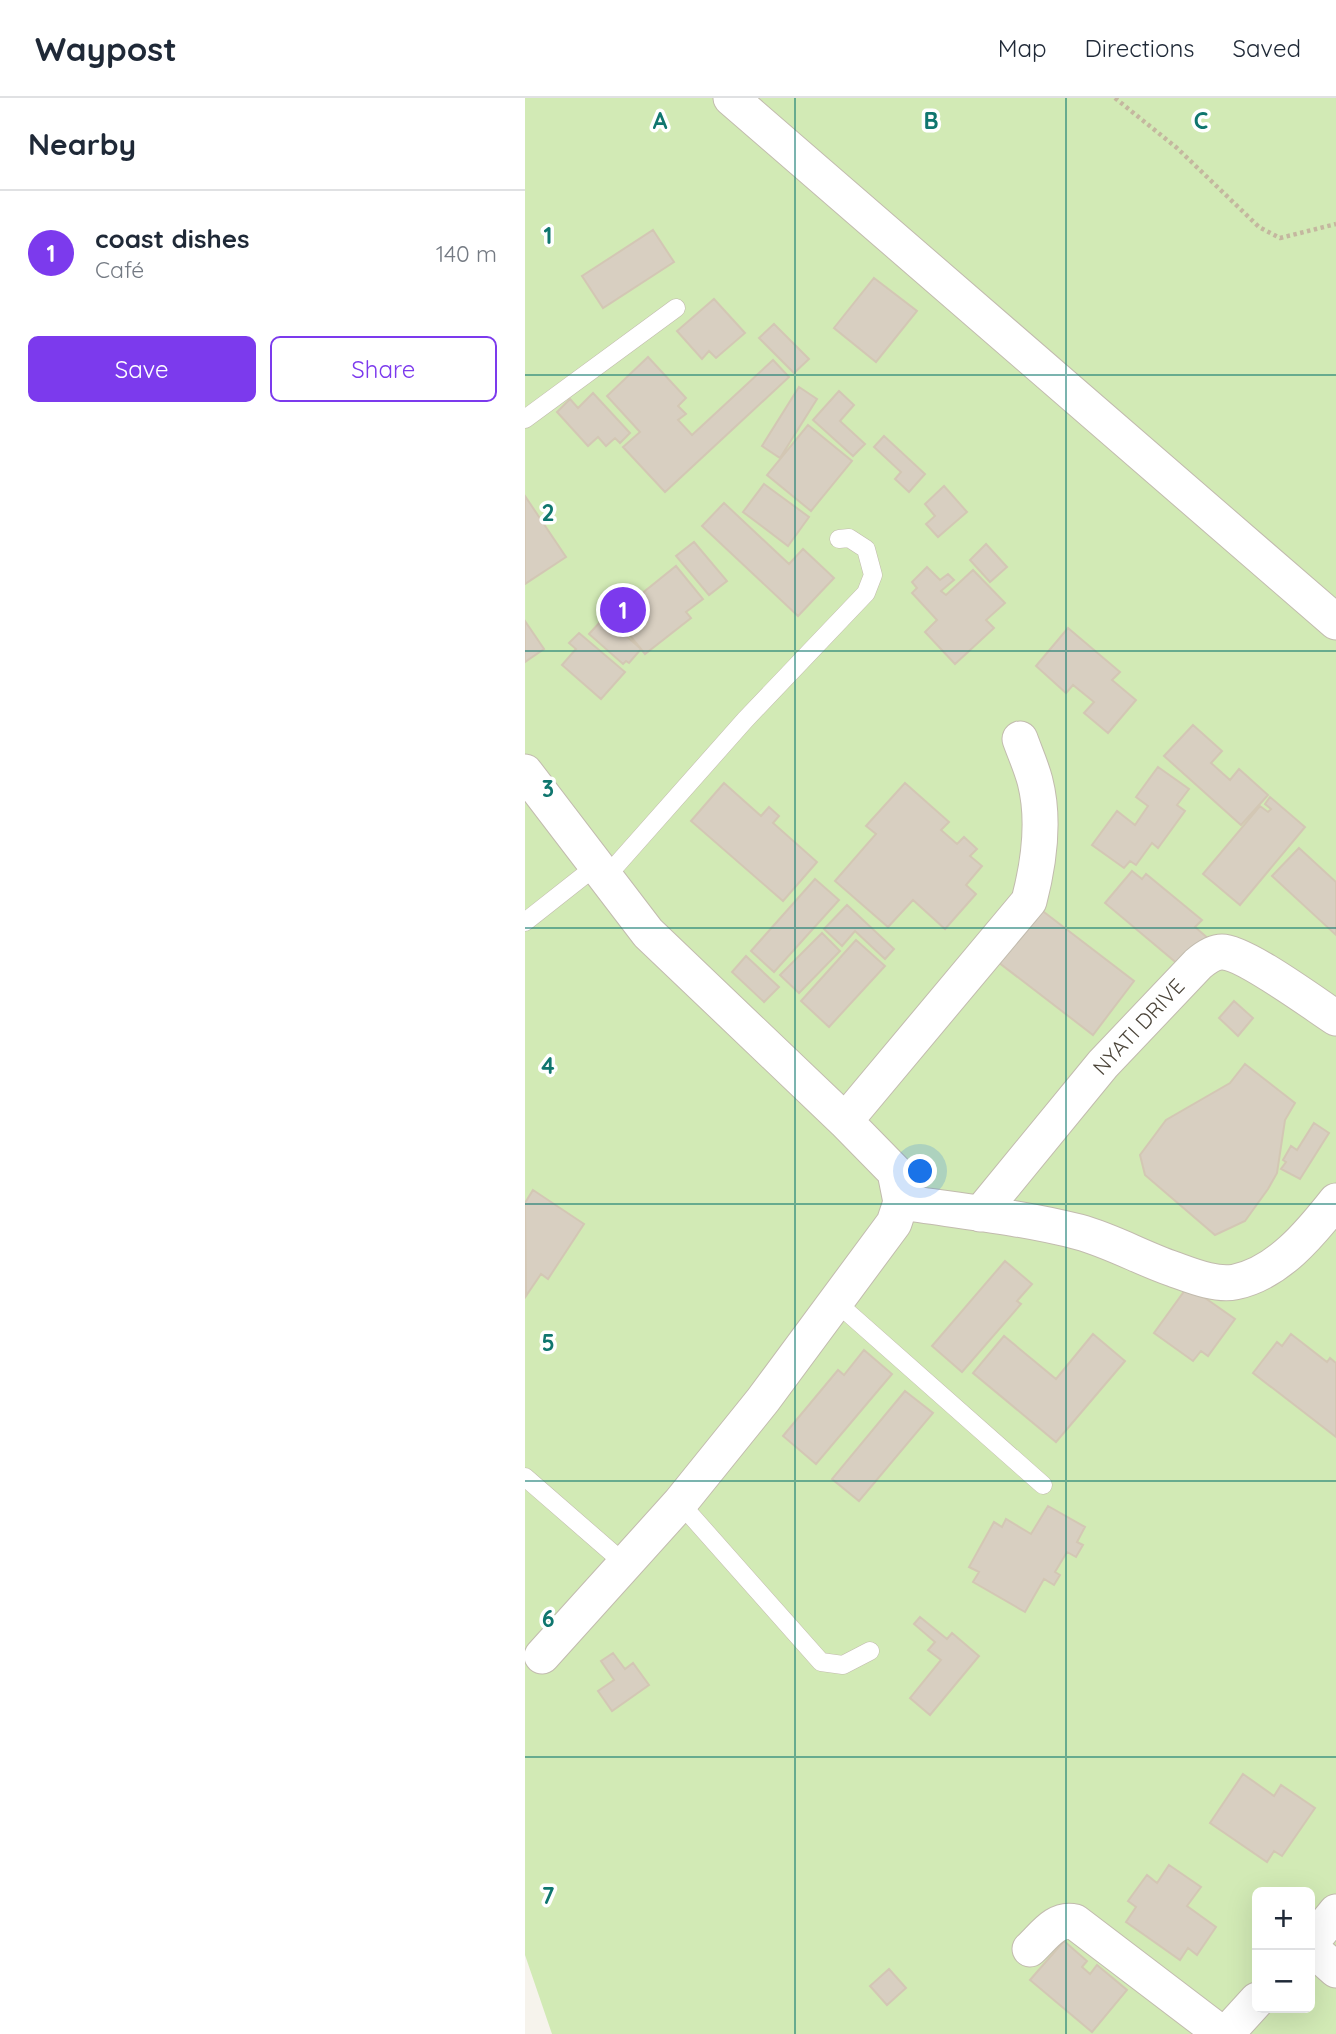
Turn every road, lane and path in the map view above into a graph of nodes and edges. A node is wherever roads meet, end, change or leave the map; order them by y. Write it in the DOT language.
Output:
graph roads {
  1 [pos="731,98"];
  2 [pos="1115,98"];
  3 [pos="1336,223"];
  4 [pos="676,308"];
  5 [pos="525,419"];
  6 [pos="839,539"];
  7 [pos="1336,622"];
  8 [pos="1020,739"];
  9 [pos="525,772"];
  10 [pos="600,872"];
  11 [pos="525,922"];
  12 [pos="1336,1018"];
  13 [pos="845,1121"];
  14 [pos="1336,1201"];
  15 [pos="901,1202"];
  16 [pos="980,1214"];
  17 [pos="836,1302"];
  18 [pos="525,1477"];
  19 [pos="1043,1485"];
  20 [pos="680,1503"];
  21 [pos="625,1564"];
  22 [pos="870,1651"];
  23 [pos="542,1656"];
  24 [pos="1336,1912"];
  25 [pos="1315,1939"];
  26 [pos="1030,1949"];
  27 [pos="1315,1950"];
  28 [pos="1336,1970"];
  29 [pos="1252,2005"];
  30 [pos="1224,2034"];
  1 -- 7 [label="street"];
  2 -- 3 [label="path"];
  4 -- 5 [label="lane"];
  6 -- 10 [label="lane"];
  8 -- 13 [label="street"];
  9 -- 10 [label="street"];
  10 -- 11 [label="lane"];
  10 -- 13 [label="street"];
  12 -- 16 [label="street, NYATI DRIVE"];
  13 -- 15 [label="street"];
  14 -- 16 [label="street"];
  15 -- 16 [label="street"];
  15 -- 17 [label="street"];
  17 -- 19 [label="lane"];
  17 -- 20 [label="street"];
  18 -- 21 [label="lane"];
  20 -- 21 [label="street"];
  20 -- 22 [label="lane"];
  21 -- 23 [label="street"];
  24 -- 25 [label="street"];
  26 -- 30 [label="street"];
  27 -- 28 [label="street"];
  29 -- 30 [label="street"];
}
